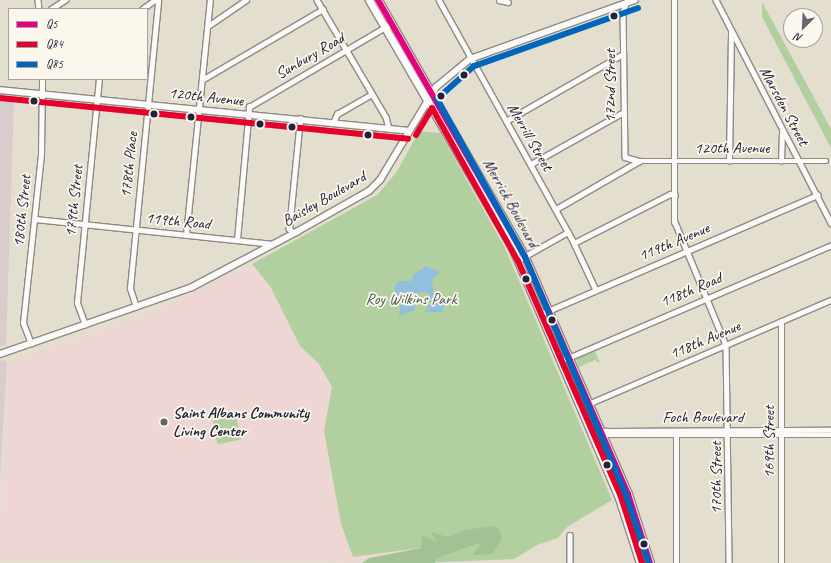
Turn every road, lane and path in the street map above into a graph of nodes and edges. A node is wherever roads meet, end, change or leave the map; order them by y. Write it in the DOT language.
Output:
graph roads {
  1 [pos="65,0"];
  2 [pos="157,0"];
  3 [pos="210,0"];
  4 [pos="246,0"];
  5 [pos="317,0"];
  6 [pos="369,0"];
  7 [pos="378,0"];
  8 [pos="439,0"];
  9 [pos="499,0"];
  10 [pos="627,0"];
  11 [pos="635,0"];
  12 [pos="676,0"];
  13 [pos="716,0"];
  14 [pos="508,2"];
  15 [pos="53,8"];
  16 [pos="144,8"];
  17 [pos="323,9"];
  18 [pos="388,25"];
  19 [pos="208,26"];
  20 [pos="731,31"];
  21 [pos="347,50"];
  22 [pos="623,54"];
  23 [pos="470,59"];
  24 [pos="42,80"];
  25 [pos="99,80"];
  26 [pos="202,80"];
  27 [pos="0,90"];
  28 [pos="432,92"];
  29 [pos="43,94"];
  30 [pos="372,94"];
  31 [pos="427,98"];
  32 [pos="97,99"];
  33 [pos="148,104"];
  34 [pos="198,109"];
  35 [pos="622,113"];
  36 [pos="248,114"];
  37 [pos="300,119"];
  38 [pos="506,121"];
  39 [pos="333,123"];
  40 [pos="389,128"];
  41 [pos="782,129"];
  42 [pos="409,131"];
  43 [pos="638,161"];
  44 [pos="675,161"];
  45 [pos="729,161"];
  46 [pos="781,161"];
  47 [pos="799,161"];
  48 [pos="826,162"];
  49 [pos="531,164"];
  50 [pos="675,195"];
  51 [pos="817,195"];
  52 [pos="556,209"];
  53 [pos="35,219"];
  54 [pos="831,222"];
  55 [pos="84,224"];
  56 [pos="135,229"];
  57 [pos="568,232"];
  58 [pos="292,233"];
  59 [pos="186,235"];
  60 [pos="237,240"];
  61 [pos="574,243"];
  62 [pos="271,244"];
  63 [pos="831,245"];
  64 [pos="687,251"];
  65 [pos="521,258"];
  66 [pos="596,290"];
  67 [pos="707,298"];
  68 [pos="831,300"];
  69 [pos="136,307"];
  70 [pos="545,312"];
  71 [pos="782,321"];
  72 [pos="84,325"];
  73 [pos="31,344"];
  74 [pos="726,345"];
  75 [pos="0,354"];
  76 [pos="564,359"];
  77 [pos="588,404"];
  78 [pos="729,430"];
  79 [pos="782,430"];
  80 [pos="831,430"];
  81 [pos="676,433"];
  82 [pos="591,434"];
  83 [pos="601,434"];
  84 [pos="782,435"];
  85 [pos="729,436"];
  86 [pos="831,436"];
  87 [pos="570,535"];
  88 [pos="570,563"];
  89 [pos="640,563"];
  90 [pos="650,563"];
  91 [pos="676,563"];
  92 [pos="729,563"];
  93 [pos="782,563"];
  1 -- 15 [label="street"];
  2 -- 16 [label="street"];
  2 -- 33 [label="street, 178th Place"];
  3 -- 19 [label="street"];
  4 -- 19 [label="street"];
  5 -- 17 [label="street"];
  6 -- 18 [label="main road, Merrick Boulevard"];
  7 -- 18 [label="main road, Merrick Boulevard"];
  8 -- 23 [label="street, Merrill Street"];
  9 -- 14 [label="street"];
  10 -- 11 [label="street, Baisley Boulevard"];
  10 -- 22 [label="street, 172nd Street"];
  10 -- 23 [label="street, Baisley Boulevard"];
  12 -- 44 [label="street, 170th Street"];
  13 -- 20 [label="street, Marsden Street"];
  17 -- 21 [label="street"];
  17 -- 26 [label="street"];
  18 -- 21 [label="street, Sunbury Road"];
  18 -- 28 [label="main road, Merrick Boulevard"];
  18 -- 31 [label="main road, Merrick Boulevard"];
  19 -- 26 [label="street"];
  20 -- 41 [label="street, Marsden Street"];
  20 -- 45 [label="street"];
  21 -- 30 [label="street"];
  21 -- 36 [label="street, Sunbury Road"];
  22 -- 35 [label="street, 172nd Street"];
  22 -- 38 [label="street"];
  23 -- 28 [label="street, Baisley Boulevard"];
  23 -- 38 [label="street, Merrill Street"];
  24 -- 29 [label="street, 180th Street"];
  25 -- 32 [label="street, 179th Street"];
  26 -- 34 [label="street"];
  27 -- 29 [label="street, 120th Avenue"];
  28 -- 31 [label="street, Baisley Boulevard"];
  28 -- 65 [label="main road, Merrick Boulevard"];
  29 -- 32 [label="street, 120th Avenue"];
  29 -- 53 [label="street, 180th Street"];
  30 -- 39 [label="street"];
  30 -- 40 [label="street"];
  31 -- 42 [label="street, Baisley Boulevard"];
  31 -- 65 [label="main road, Merrick Boulevard"];
  32 -- 33 [label="street, 120th Avenue"];
  32 -- 55 [label="street, 179th Street"];
  33 -- 34 [label="street, 120th Avenue"];
  33 -- 56 [label="street, 178th Place"];
  34 -- 36 [label="street, 120th Avenue"];
  34 -- 59 [label="street"];
  35 -- 43 [label="street, 172nd Street"];
  35 -- 49 [label="street"];
  36 -- 37 [label="street, 120th Avenue"];
  36 -- 60 [label="street"];
  37 -- 39 [label="street, 120th Avenue"];
  37 -- 58 [label="street"];
  38 -- 49 [label="street, Merrill Street"];
  39 -- 40 [label="street, 120th Avenue"];
  40 -- 42 [label="street, 120th Avenue"];
  41 -- 46 [label="street"];
  41 -- 47 [label="street, Marsden Street"];
  42 -- 58 [label="street, Baisley Boulevard"];
  43 -- 44 [label="street, 120th Avenue"];
  43 -- 52 [label="street"];
  44 -- 45 [label="street, 120th Avenue"];
  44 -- 50 [label="street, 170th Street"];
  45 -- 46 [label="street, 120th Avenue"];
  46 -- 47 [label="street, 120th Avenue"];
  47 -- 48 [label="street, 120th Avenue"];
  47 -- 51 [label="street, Marsden Street"];
  49 -- 52 [label="street, Merrill Street"];
  50 -- 61 [label="street"];
  50 -- 64 [label="street, 170th Street"];
  51 -- 54 [label="street, Marsden Street"];
  51 -- 64 [label="street, 119th Avenue"];
  52 -- 57 [label="street, Merrill Street"];
  53 -- 55 [label="street, 119th Road"];
  53 -- 73 [label="street, 180th Street"];
  55 -- 56 [label="street, 119th Road"];
  55 -- 72 [label="street, 179th Street"];
  56 -- 59 [label="street, 119th Road"];
  56 -- 69 [label="street, 178th Place"];
  57 -- 61 [label="street, Merrill Street"];
  57 -- 65 [label="street"];
  58 -- 62 [label="street, Baisley Boulevard"];
  59 -- 60 [label="street, 119th Road"];
  60 -- 62 [label="street, 119th Road"];
  61 -- 66 [label="street, Merrill Street"];
  62 -- 69 [label="street, Baisley Boulevard"];
  63 -- 67 [label="street, 118th Road"];
  64 -- 66 [label="street, 119th Avenue"];
  64 -- 67 [label="street, 170th Street"];
  65 -- 70 [label="main road, Merrick Boulevard"];
  66 -- 70 [label="street, 119th Avenue"];
  67 -- 74 [label="street, 170th Street"];
  67 -- 76 [label="street, 118th Road"];
  68 -- 71 [label="street, 118th Avenue"];
  69 -- 72 [label="street, Baisley Boulevard"];
  70 -- 76 [label="main road, Merrick Boulevard"];
  71 -- 74 [label="street, 118th Avenue"];
  71 -- 79 [label="street, 169th Street"];
  72 -- 73 [label="street, Baisley Boulevard"];
  73 -- 75 [label="street, Baisley Boulevard"];
  74 -- 77 [label="street, 118th Avenue"];
  74 -- 78 [label="street, 170th Street"];
  76 -- 77 [label="main road, Merrick Boulevard"];
  76 -- 82 [label="main road, Merrick Boulevard"];
  77 -- 83 [label="main road, Merrick Boulevard"];
  78 -- 79 [label="street, Foch Boulevard"];
  78 -- 81 [label="street, Foch Boulevard"];
  78 -- 85 [label="street, 170th Street"];
  79 -- 80 [label="street, Foch Boulevard"];
  79 -- 84 [label="street, 169th Street"];
  81 -- 83 [label="street, Foch Boulevard"];
  81 -- 85 [label="street, Foch Boulevard"];
  81 -- 91 [label="street"];
  82 -- 83 [label="street, Foch Boulevard"];
  82 -- 89 [label="main road, Merrick Boulevard"];
  83 -- 90 [label="main road, Merrick Boulevard"];
  84 -- 85 [label="street, Foch Boulevard"];
  84 -- 86 [label="street, Foch Boulevard"];
  84 -- 93 [label="street, 169th Street"];
  85 -- 92 [label="street, 170th Street"];
  87 -- 88 [label="street"];
}
